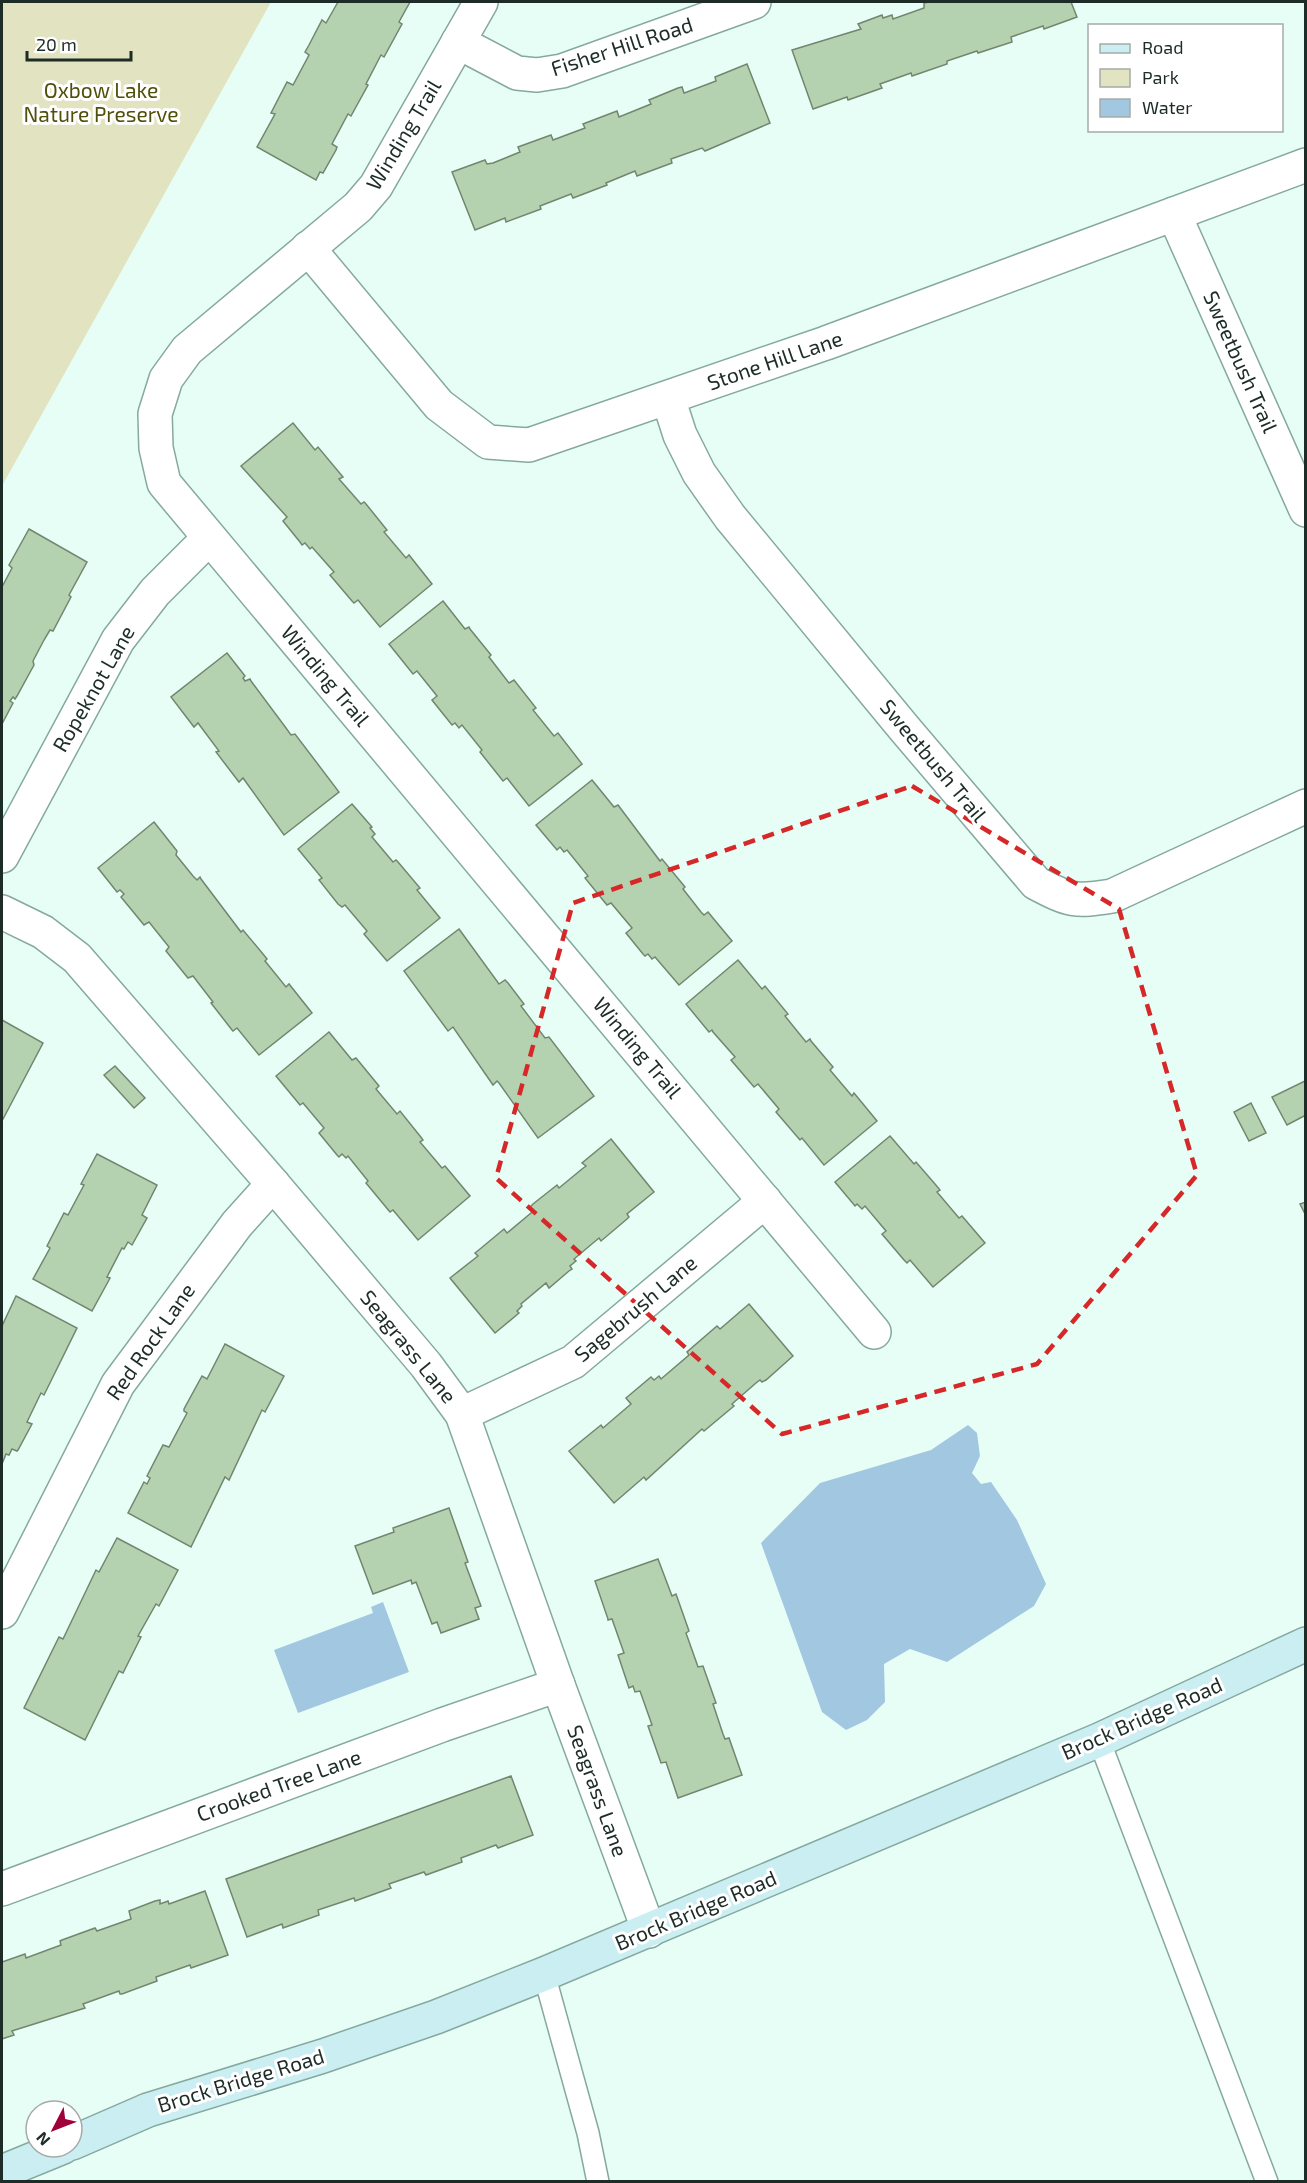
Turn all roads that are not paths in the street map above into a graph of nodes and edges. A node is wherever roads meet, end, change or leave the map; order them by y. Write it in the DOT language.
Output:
graph roads {
  1 [pos="481,2"];
  2 [pos="754,2"];
  3 [pos="458,42"];
  4 [pos="1305,165"];
  5 [pos="1174,214"];
  6 [pos="309,248"];
  7 [pos="668,398"];
  8 [pos="1305,510"];
  9 [pos="209,538"];
  10 [pos="1305,806"];
  11 [pos="2,856"];
  12 [pos="2,912"];
  13 [pos="273,1184"];
  14 [pos="765,1201"];
  15 [pos="874,1332"];
  16 [pos="462,1414"];
  17 [pos="2,1612"];
  18 [pos="1305,1644"];
  19 [pos="558,1685"];
  20 [pos="1099,1740"];
  21 [pos="2,1889"];
  22 [pos="649,1931"];
  23 [pos="544,1974"];
  24 [pos="84,2138"];
  25 [pos="34,2159"];
  26 [pos="2,2172"];
  27 [pos="598,2181"];
  28 [pos="1267,2181"];
  1 -- 3 [label="street, Winding Trail"];
  2 -- 3 [label="street, Fisher Hill Road"];
  3 -- 6 [label="street, Winding Trail"];
  4 -- 5 [label="street, Stone Hill Lane"];
  5 -- 7 [label="street, Stone Hill Lane"];
  5 -- 8 [label="street, Sweetbush Trail"];
  6 -- 7 [label="street, Stone Hill Lane"];
  6 -- 9 [label="street, Winding Trail"];
  7 -- 10 [label="street, Sweetbush Trail"];
  9 -- 11 [label="street, Ropeknot Lane"];
  9 -- 14 [label="street, Winding Trail"];
  12 -- 13 [label="street, Seagrass Lane"];
  13 -- 16 [label="street, Seagrass Lane"];
  13 -- 17 [label="street, Red Rock Lane"];
  14 -- 15 [label="street, Winding Trail"];
  14 -- 16 [label="street, Sagebrush Lane"];
  16 -- 19 [label="street, Seagrass Lane"];
  18 -- 20 [label="street, Brock Bridge Road"];
  19 -- 21 [label="street, Crooked Tree Lane"];
  19 -- 22 [label="street, Seagrass Lane"];
  20 -- 22 [label="street, Brock Bridge Road"];
  20 -- 28 [label="lane"];
  22 -- 23 [label="street, Brock Bridge Road"];
  23 -- 24 [label="street, Brock Bridge Road"];
  23 -- 27 [label="lane"];
  25 -- 26 [label="street"];
}
